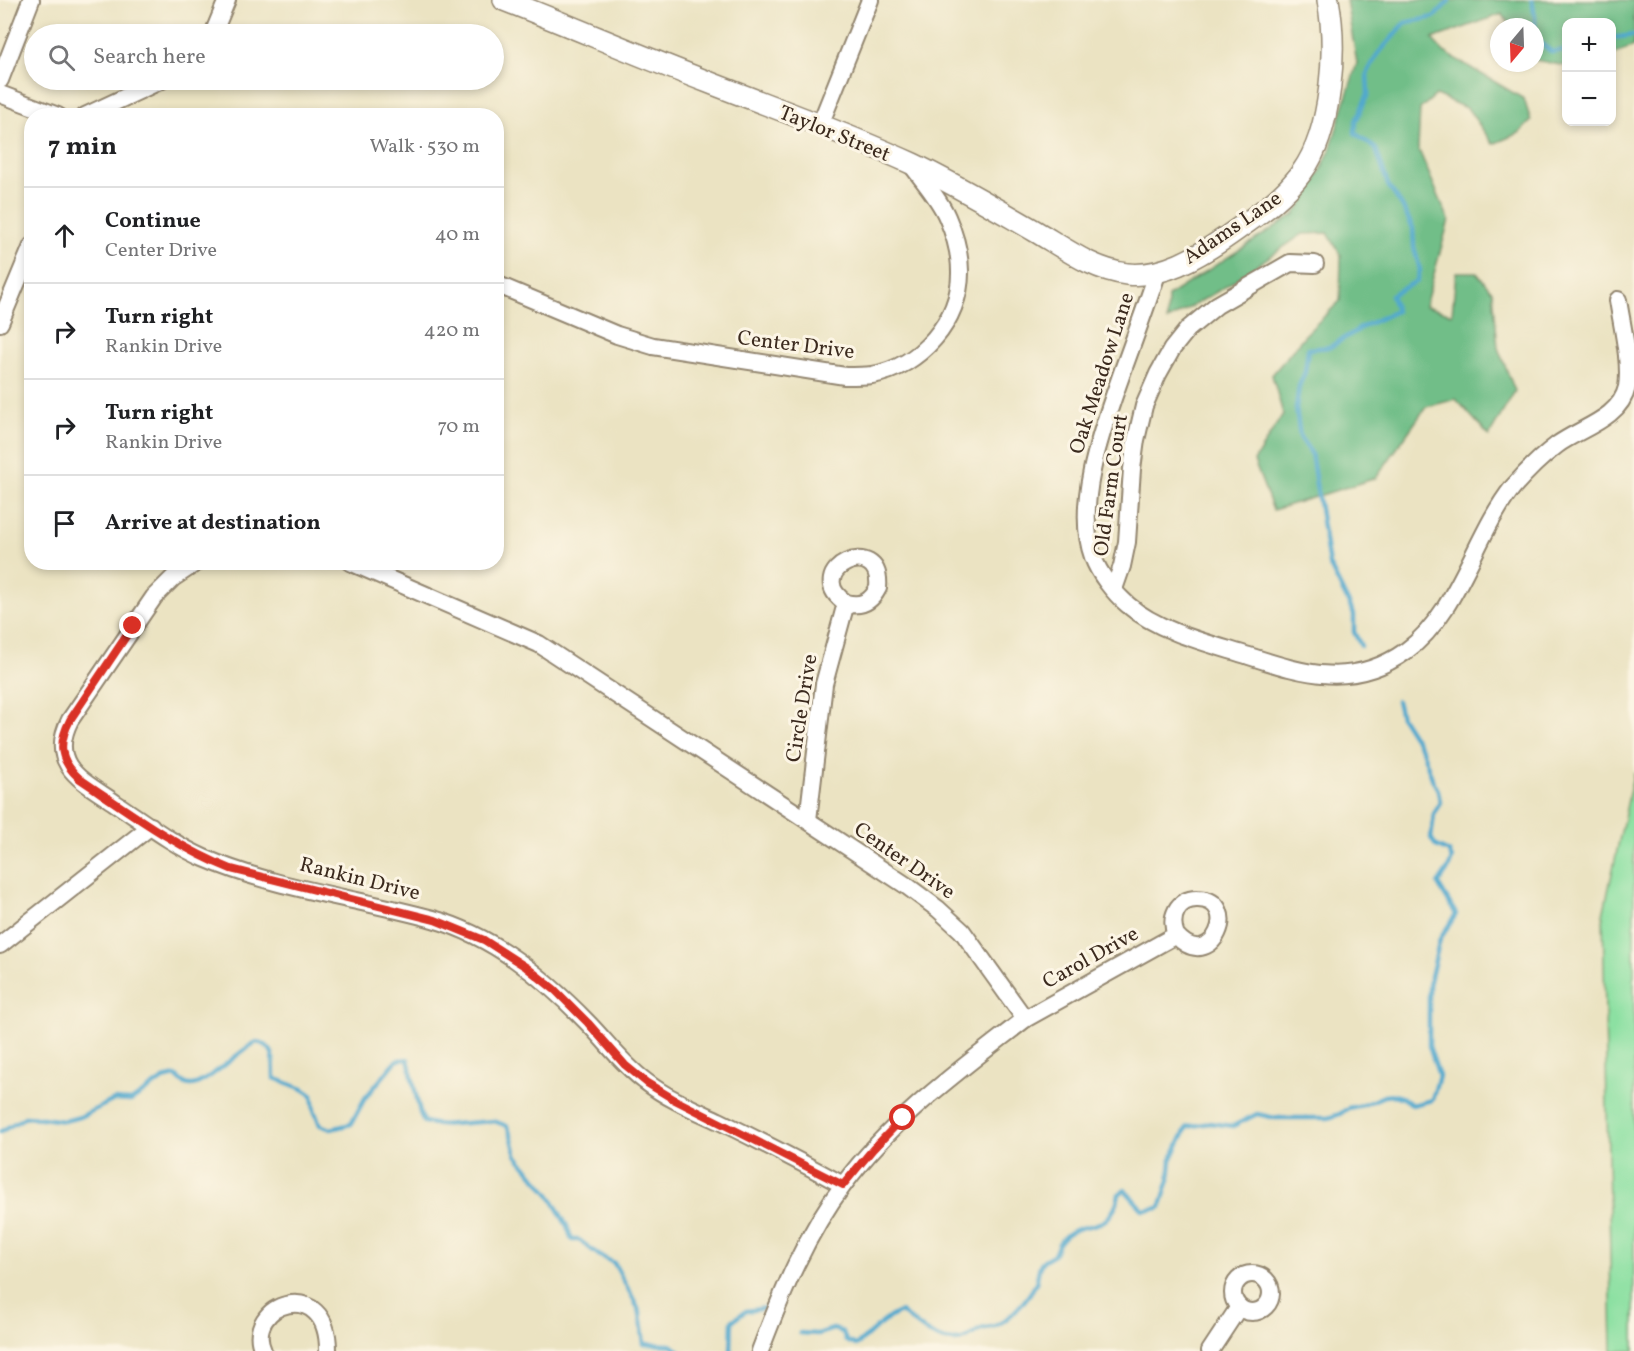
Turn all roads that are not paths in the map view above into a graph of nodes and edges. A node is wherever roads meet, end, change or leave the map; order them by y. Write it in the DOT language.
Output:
graph roads {
  1 [pos="31,0"];
  2 [pos="227,0"];
  3 [pos="504,0"];
  4 [pos="870,0"];
  5 [pos="1328,0"];
  6 [pos="217,24"];
  7 [pos="0,80"];
  8 [pos="141,90"];
  9 [pos="0,94"];
  10 [pos="37,108"];
  11 [pos="102,108"];
  12 [pos="820,125"];
  13 [pos="911,164"];
  14 [pos="1315,264"];
  15 [pos="24,265"];
  16 [pos="1158,272"];
  17 [pos="504,287"];
  18 [pos="1618,300"];
  19 [pos="0,323"];
  20 [pos="185,570"];
  21 [pos="369,570"];
  22 [pos="1114,589"];
  23 [pos="846,603"];
  24 [pos="808,820"];
  25 [pos="151,826"];
  26 [pos="1176,935"];
  27 [pos="0,945"];
  28 [pos="1026,1019"];
  29 [pos="843,1185"];
  30 [pos="1239,1307"];
  31 [pos="260,1349"];
  32 [pos="328,1351"];
  33 [pos="760,1351"];
  34 [pos="1210,1351"];
  1 -- 7 [label="street"];
  2 -- 6 [label="street"];
  3 -- 12 [label="street, Taylor Street"];
  4 -- 12 [label="street"];
  5 -- 16 [label="street, Adams Lane"];
  8 -- 11 [label="street"];
  9 -- 10 [label="street"];
  12 -- 13 [label="street, Taylor Street"];
  13 -- 16 [label="street, Taylor Street"];
  13 -- 17 [label="street, Center Drive"];
  14 -- 22 [label="street, Old Farm Court"];
  15 -- 19 [label="street"];
  16 -- 22 [label="street, Oak Meadow Lane"];
  18 -- 22 [label="street, Oak Meadow Lane"];
  20 -- 25 [label="street, Rankin Drive"];
  21 -- 24 [label="street, Center Drive"];
  23 -- 24 [label="street, Circle Drive"];
  24 -- 28 [label="street, Center Drive"];
  25 -- 27 [label="street"];
  25 -- 29 [label="street, Rankin Drive"];
  26 -- 28 [label="street, Carol Drive"];
  28 -- 29 [label="street"];
  29 -- 33 [label="street"];
  30 -- 34 [label="street"];
  31 -- 32 [label="street"];
}
